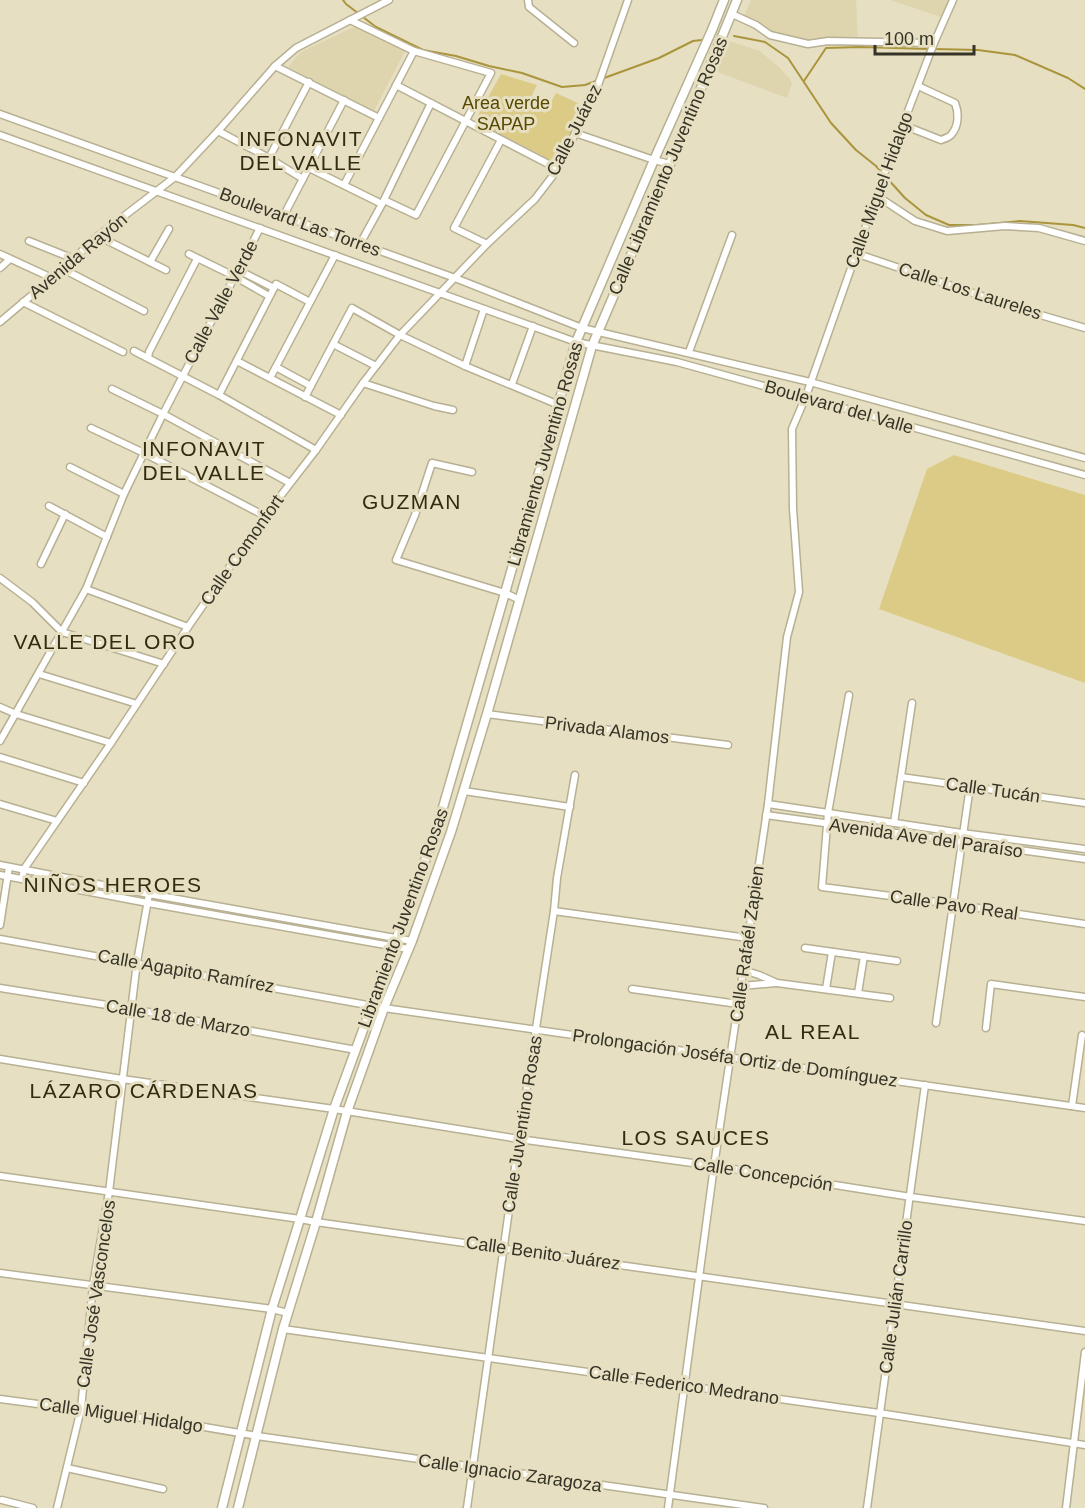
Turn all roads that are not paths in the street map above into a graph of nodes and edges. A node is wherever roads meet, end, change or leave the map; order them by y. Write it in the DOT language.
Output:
graph roads {
  1 [pos="389,0"];
  2 [pos="628,0"];
  3 [pos="723,0"];
  4 [pos="737,0"];
  5 [pos="953,0"];
  6 [pos="528,1"];
  7 [pos="732,14"];
  8 [pos="353,19"];
  9 [pos="574,43"];
  10 [pos="934,45"];
  11 [pos="414,51"];
  12 [pos="275,66"];
  13 [pos="309,82"];
  14 [pos="396,85"];
  15 [pos="918,86"];
  16 [pos="344,100"];
  17 [pos="430,103"];
  18 [pos="0,114"];
  19 [pos="379,118"];
  20 [pos="465,121"];
  21 [pos="903,125"];
  22 [pos="218,131"];
  23 [pos="575,133"];
  24 [pos="0,135"];
  25 [pos="501,140"];
  26 [pos="268,158"];
  27 [pos="654,160"];
  28 [pos="670,164"];
  29 [pos="309,168"];
  30 [pos="558,169"];
  31 [pos="175,177"];
  32 [pos="303,179"];
  33 [pos="344,185"];
  34 [pos="157,191"];
  35 [pos="877,196"];
  36 [pos="383,202"];
  37 [pos="284,215"];
  38 [pos="260,228"];
  39 [pos="168,229"];
  40 [pos="732,235"];
  41 [pos="98,236"];
  42 [pos="29,241"];
  43 [pos="1085,241"];
  44 [pos="360,244"];
  45 [pos="487,244"];
  46 [pos="855,253"];
  47 [pos="0,254"];
  48 [pos="189,254"];
  49 [pos="335,255"];
  50 [pos="10,259"];
  51 [pos="74,259"];
  52 [pos="197,259"];
  53 [pos="150,262"];
  54 [pos="0,268"];
  55 [pos="63,269"];
  56 [pos="166,270"];
  57 [pos="236,273"];
  58 [pos="52,278"];
  59 [pos="455,278"];
  60 [pos="275,286"];
  61 [pos="441,294"];
  62 [pos="269,296"];
  63 [pos="23,302"];
  64 [pos="310,302"];
  65 [pos="484,309"];
  66 [pos="144,311"];
  67 [pos="0,322"];
  68 [pos="532,326"];
  69 [pos="582,328"];
  70 [pos="1085,328"];
  71 [pos="598,332"];
  72 [pos="400,335"];
  73 [pos="576,342"];
  74 [pos="333,344"];
  75 [pos="592,346"];
  76 [pos="134,351"];
  77 [pos="123,352"];
  78 [pos="689,352"];
  79 [pos="148,358"];
  80 [pos="237,361"];
  81 [pos="376,366"];
  82 [pos="465,366"];
  83 [pos="739,366"];
  84 [pos="276,367"];
  85 [pos="725,375"];
  86 [pos="182,376"];
  87 [pos="270,378"];
  88 [pos="810,382"];
  89 [pos="363,383"];
  90 [pos="512,384"];
  91 [pos="311,386"];
  92 [pos="112,389"];
  93 [pos="219,395"];
  94 [pos="806,396"];
  95 [pos="305,397"];
  96 [pos="559,405"];
  97 [pos="903,408"];
  98 [pos="453,410"];
  99 [pos="163,414"];
  100 [pos="341,415"];
  101 [pos="899,423"];
  102 [pos="91,428"];
  103 [pos="316,450"];
  104 [pos="144,453"];
  105 [pos="1072,455"];
  106 [pos="1085,458"];
  107 [pos="70,467"];
  108 [pos="1068,470"];
  109 [pos="472,472"];
  110 [pos="1085,475"];
  111 [pos="290,483"];
  112 [pos="124,494"];
  113 [pos="49,506"];
  114 [pos="65,514"];
  115 [pos="265,516"];
  116 [pos="107,537"];
  117 [pos="41,564"];
  118 [pos="0,578"];
  119 [pos="86,589"];
  120 [pos="506,593"];
  121 [pos="520,600"];
  122 [pos="188,627"];
  123 [pos="62,632"];
  124 [pos="165,664"];
  125 [pos="39,674"];
  126 [pos="849,695"];
  127 [pos="912,703"];
  128 [pos="137,704"];
  129 [pos="0,707"];
  130 [pos="16,714"];
  131 [pos="487,714"];
  132 [pos="0,741"];
  133 [pos="111,743"];
  134 [pos="728,746"];
  135 [pos="0,757"];
  136 [pos="574,775"];
  137 [pos="901,777"];
  138 [pos="84,783"];
  139 [pos="970,786"];
  140 [pos="464,791"];
  141 [pos="1085,803"];
  142 [pos="0,804"];
  143 [pos="768,804"];
  144 [pos="570,807"];
  145 [pos="828,813"];
  146 [pos="766,815"];
  147 [pos="57,821"];
  148 [pos="894,823"];
  149 [pos="827,824"];
  150 [pos="437,828"];
  151 [pos="451,832"];
  152 [pos="962,833"];
  153 [pos="961,843"];
  154 [pos="1085,849"];
  155 [pos="1085,859"];
  156 [pos="0,865"];
  157 [pos="9,867"];
  158 [pos="24,869"];
  159 [pos="0,875"];
  160 [pos="8,877"];
  161 [pos="22,879"];
  162 [pos="149,894"];
  163 [pos="148,903"];
  164 [pos="952,904"];
  165 [pos="554,911"];
  166 [pos="0,924"];
  167 [pos="1085,924"];
  168 [pos="748,938"];
  169 [pos="0,939"];
  170 [pos="394,942"];
  171 [pos="410,945"];
  172 [pos="805,948"];
  173 [pos="832,952"];
  174 [pos="864,956"];
  175 [pos="897,961"];
  176 [pos="137,962"];
  177 [pos="743,970"];
  178 [pos="777,982"];
  179 [pos="741,986"];
  180 [pos="0,988"];
  181 [pos="632,989"];
  182 [pos="826,989"];
  183 [pos="858,993"];
  184 [pos="1085,997"];
  185 [pos="890,998"];
  186 [pos="738,1004"];
  187 [pos="371,1005"];
  188 [pos="384,1008"];
  189 [pos="132,1009"];
  190 [pos="936,1023"];
  191 [pos="986,1028"];
  192 [pos="537,1029"];
  193 [pos="1082,1035"];
  194 [pos="356,1050"];
  195 [pos="730,1057"];
  196 [pos="0,1059"];
  197 [pos="122,1078"];
  198 [pos="926,1085"];
  199 [pos="1072,1106"];
  200 [pos="1085,1108"];
  201 [pos="334,1109"];
  202 [pos="347,1112"];
  203 [pos="519,1139"];
  204 [pos="714,1166"];
  205 [pos="0,1176"];
  206 [pos="109,1192"];
  207 [pos="911,1197"];
  208 [pos="300,1219"];
  209 [pos="1085,1221"];
  210 [pos="316,1222"];
  211 [pos="504,1247"];
  212 [pos="0,1272"];
  213 [pos="699,1276"];
  214 [pos="93,1285"];
  215 [pos="894,1305"];
  216 [pos="272,1309"];
  217 [pos="288,1313"];
  218 [pos="284,1329"];
  219 [pos="1085,1331"];
  220 [pos="1085,1352"];
  221 [pos="488,1357"];
  222 [pos="684,1386"];
  223 [pos="0,1399"];
  224 [pos="81,1408"];
  225 [pos="879,1413"];
  226 [pos="241,1433"];
  227 [pos="257,1436"];
  228 [pos="1075,1444"];
  229 [pos="1085,1445"];
  230 [pos="472,1467"];
  231 [pos="67,1468"];
  232 [pos="163,1489"];
  233 [pos="670,1496"];
  234 [pos="2,1500"];
  235 [pos="33,1508"];
  236 [pos="57,1508"];
  237 [pos="222,1508"];
  238 [pos="238,1508"];
  239 [pos="467,1508"];
  240 [pos="668,1508"];
  241 [pos="764,1508"];
  242 [pos="867,1508"];
  243 [pos="1066,1508"];
  1 -- 8 [label="street, Avenida Rayón"];
  2 -- 23 [label="street, Calle Juárez"];
  3 -- 27 [label="main road, Calle Libramiento Juventino Rosas"];
  4 -- 7 [label="main road, Calle Libramiento Juventino Rosas"];
  5 -- 10 [label="street, Calle Miguel Hidalgo"];
  6 -- 9 [label="street"];
  7 -- 10 [label="street"];
  7 -- 28 [label="main road, Calle Libramiento Juventino Rosas"];
  8 -- 11 [label="street"];
  8 -- 12 [label="street, Avenida Rayón"];
  10 -- 15 [label="street, Calle Miguel Hidalgo"];
  11 -- 14 [label="street"];
  11 -- 20 [label="street"];
  12 -- 13 [label="street"];
  12 -- 22 [label="street, Avenida Rayón"];
  13 -- 16 [label="street"];
  13 -- 26 [label="street"];
  14 -- 17 [label="street"];
  14 -- 19 [label="street"];
  15 -- 21 [label="street, Calle Miguel Hidalgo"];
  15 -- 21 [label="street"];
  16 -- 19 [label="street"];
  16 -- 29 [label="street"];
  17 -- 20 [label="street"];
  17 -- 36 [label="street"];
  18 -- 31 [label="street, Boulevard Las Torres"];
  19 -- 33 [label="street"];
  20 -- 25 [label="street"];
  20 -- 36 [label="street"];
  21 -- 35 [label="street, Calle Miguel Hidalgo"];
  22 -- 26 [label="street"];
  22 -- 31 [label="street, Avenida Rayón"];
  23 -- 27 [label="street"];
  23 -- 30 [label="street, Calle Juárez"];
  24 -- 34 [label="street, Boulevard Las Torres"];
  25 -- 30 [label="street"];
  25 -- 45 [label="street"];
  26 -- 32 [label="street"];
  27 -- 28 [label="street"];
  27 -- 69 [label="main road, Calle Libramiento Juventino Rosas"];
  28 -- 71 [label="main road, Calle Libramiento Juventino Rosas"];
  29 -- 32 [label="street"];
  29 -- 33 [label="street"];
  30 -- 45 [label="street, Calle Juárez"];
  31 -- 34 [label="street, Avenida Rayón"];
  31 -- 37 [label="street, Boulevard Las Torres"];
  32 -- 37 [label="street"];
  33 -- 36 [label="street"];
  34 -- 38 [label="street, Boulevard Las Torres"];
  34 -- 41 [label="street, Avenida Rayón"];
  35 -- 43 [label="street"];
  35 -- 46 [label="street, Calle Miguel Hidalgo"];
  36 -- 44 [label="street"];
  37 -- 44 [label="street, Boulevard Las Torres"];
  38 -- 49 [label="street, Boulevard Las Torres"];
  38 -- 57 [label="street, Calle Valle Verde"];
  39 -- 53 [label="street"];
  40 -- 78 [label="street"];
  41 -- 51 [label="street, Avenida Rayón"];
  41 -- 53 [label="street"];
  42 -- 51 [label="street"];
  44 -- 59 [label="street, Boulevard Las Torres"];
  45 -- 59 [label="street, Calle Juárez"];
  46 -- 70 [label="street, Calle Los Laureles"];
  46 -- 88 [label="street, Calle Miguel Hidalgo"];
  47 -- 50 [label="street"];
  48 -- 52 [label="street"];
  49 -- 61 [label="street, Boulevard Las Torres"];
  49 -- 64 [label="street"];
  50 -- 54 [label="street"];
  50 -- 58 [label="street"];
  51 -- 55 [label="street, Avenida Rayón"];
  52 -- 57 [label="street"];
  52 -- 79 [label="street"];
  53 -- 56 [label="street"];
  55 -- 58 [label="street, Avenida Rayón"];
  55 -- 66 [label="street"];
  57 -- 60 [label="street"];
  57 -- 62 [label="street"];
  57 -- 86 [label="street, Calle Valle Verde"];
  58 -- 63 [label="street, Avenida Rayón"];
  59 -- 61 [label="street, Calle Juárez"];
  59 -- 69 [label="street, Boulevard Las Torres"];
  60 -- 62 [label="street"];
  60 -- 64 [label="street"];
  61 -- 65 [label="street, Boulevard Las Torres"];
  61 -- 72 [label="street, Calle Comonfort"];
  62 -- 80 [label="street"];
  63 -- 67 [label="street, Avenida Rayón"];
  63 -- 77 [label="street"];
  64 -- 84 [label="street"];
  65 -- 68 [label="street, Boulevard Las Torres"];
  65 -- 82 [label="street"];
  68 -- 73 [label="street, Boulevard Las Torres"];
  68 -- 90 [label="street"];
  69 -- 71 [label="street, Boulevard Las Torres"];
  69 -- 73 [label="main road, Libramiento Juventino Rosas"];
  71 -- 75 [label="main road, Libramiento Juventino Rosas"];
  71 -- 78 [label="street, Boulevard del Valle"];
  72 -- 74 [label="street"];
  72 -- 81 [label="street, Calle Comonfort"];
  72 -- 82 [label="street"];
  73 -- 75 [label="street, Boulevard Las Torres"];
  73 -- 96 [label="main road, Libramiento Juventino Rosas"];
  74 -- 81 [label="street"];
  74 -- 91 [label="street"];
  75 -- 85 [label="street, Boulevard del Valle"];
  75 -- 121 [label="main road, Libramiento Juventino Rosas"];
  76 -- 79 [label="street"];
  78 -- 83 [label="street, Boulevard del Valle"];
  79 -- 86 [label="street"];
  80 -- 87 [label="street"];
  80 -- 93 [label="street"];
  81 -- 89 [label="street, Calle Comonfort"];
  82 -- 90 [label="street"];
  83 -- 85 [label="street"];
  83 -- 88 [label="street, Boulevard del Valle"];
  84 -- 87 [label="street"];
  84 -- 91 [label="street"];
  85 -- 94 [label="street, Boulevard del Valle"];
  86 -- 93 [label="street"];
  86 -- 99 [label="street, Calle Valle Verde"];
  87 -- 95 [label="street"];
  88 -- 94 [label="street, Calle Rafaél Zapien"];
  88 -- 97 [label="street, Boulevard del Valle"];
  89 -- 98 [label="street"];
  89 -- 100 [label="street, Calle Comonfort"];
  90 -- 96 [label="street"];
  91 -- 95 [label="street"];
  92 -- 99 [label="street"];
  93 -- 103 [label="street"];
  94 -- 101 [label="street, Boulevard del Valle"];
  94 -- 143 [label="street, Calle Rafaél Zapien"];
  95 -- 100 [label="street"];
  96 -- 120 [label="main road, Libramiento Juventino Rosas"];
  97 -- 101 [label="street"];
  97 -- 105 [label="street, Boulevard del Valle"];
  99 -- 104 [label="street, Calle Valle Verde"];
  99 -- 111 [label="street"];
  100 -- 103 [label="street, Calle Comonfort"];
  101 -- 108 [label="street, Boulevard del Valle"];
  102 -- 104 [label="street"];
  103 -- 111 [label="street, Calle Comonfort"];
  104 -- 112 [label="street, Calle Valle Verde"];
  104 -- 115 [label="street"];
  105 -- 106 [label="street, Boulevard del Valle"];
  105 -- 108 [label="street"];
  107 -- 112 [label="street"];
  108 -- 110 [label="street, Boulevard del Valle"];
  109 -- 120 [label="street"];
  111 -- 115 [label="street, Calle Comonfort"];
  112 -- 116 [label="street, Calle Valle Verde"];
  113 -- 114 [label="street"];
  114 -- 116 [label="street"];
  114 -- 117 [label="street"];
  115 -- 122 [label="street, Calle Comonfort"];
  116 -- 119 [label="street, Calle Valle Verde"];
  118 -- 123 [label="street"];
  119 -- 122 [label="street"];
  119 -- 123 [label="street, Calle Valle Verde"];
  120 -- 121 [label="street"];
  120 -- 150 [label="main road, Libramiento Juventino Rosas"];
  121 -- 131 [label="main road, Libramiento Juventino Rosas"];
  122 -- 124 [label="street, Calle Comonfort"];
  123 -- 124 [label="street"];
  123 -- 125 [label="street, Calle Valle Verde"];
  124 -- 128 [label="street, Calle Comonfort"];
  125 -- 128 [label="street"];
  125 -- 130 [label="street, Calle Valle Verde"];
  126 -- 145 [label="street"];
  127 -- 137 [label="street"];
  128 -- 133 [label="street, Calle Comonfort"];
  129 -- 130 [label="street"];
  130 -- 132 [label="street, Calle Valle Verde"];
  130 -- 133 [label="street"];
  131 -- 134 [label="street, Privada Alamos"];
  131 -- 140 [label="main road, Libramiento Juventino Rosas"];
  133 -- 138 [label="street, Calle Comonfort"];
  135 -- 138 [label="street"];
  136 -- 144 [label="street, Calle Juventino Rosas"];
  137 -- 139 [label="street, Calle Tucán"];
  137 -- 148 [label="street"];
  138 -- 147 [label="street, Calle Comonfort"];
  139 -- 141 [label="street, Calle Tucán"];
  139 -- 152 [label="street"];
  140 -- 144 [label="street"];
  140 -- 151 [label="main road, Libramiento Juventino Rosas"];
  142 -- 147 [label="street"];
  143 -- 145 [label="street, Avenida Ave del Paraíso"];
  143 -- 146 [label="street, Calle Rafaél Zapien"];
  144 -- 165 [label="street, Calle Juventino Rosas"];
  145 -- 148 [label="street, Avenida Ave del Paraíso"];
  145 -- 149 [label="street"];
  146 -- 149 [label="street, Avenida Ave del Paraíso"];
  146 -- 168 [label="street, Calle Rafaél Zapien"];
  147 -- 158 [label="street, Calle Comonfort"];
  148 -- 152 [label="street, Avenida Ave del Paraíso"];
  149 -- 153 [label="street, Avenida Ave del Paraíso"];
  149 -- 164 [label="street, Calle Pavo Real"];
  150 -- 151 [label="main road"];
  150 -- 170 [label="main road, Libramiento Juventino Rosas"];
  151 -- 171 [label="main road, Libramiento Juventino Rosas"];
  152 -- 153 [label="street"];
  152 -- 154 [label="street, Avenida Ave del Paraíso"];
  153 -- 155 [label="street, Avenida Ave del Paraíso"];
  153 -- 164 [label="street"];
  156 -- 157 [label="street"];
  157 -- 158 [label="street"];
  157 -- 160 [label="street"];
  158 -- 161 [label="street, Calle Comonfort"];
  158 -- 162 [label="street"];
  159 -- 160 [label="street"];
  160 -- 161 [label="street"];
  160 -- 166 [label="street"];
  161 -- 163 [label="street"];
  162 -- 163 [label="street, Calle José Vasconcelos"];
  162 -- 170 [label="street"];
  163 -- 170 [label="street"];
  163 -- 176 [label="street, Calle José Vasconcelos"];
  164 -- 167 [label="street, Calle Pavo Real"];
  164 -- 190 [label="street"];
  165 -- 168 [label="street"];
  165 -- 192 [label="street, Calle Juventino Rosas"];
  168 -- 177 [label="street, Calle Rafaél Zapien"];
  169 -- 176 [label="street, Calle Agapito Ramírez"];
  170 -- 171 [label="street"];
  170 -- 187 [label="main road, Libramiento Juventino Rosas"];
  171 -- 188 [label="main road, Libramiento Juventino Rosas"];
  172 -- 173 [label="street"];
  173 -- 174 [label="street"];
  173 -- 182 [label="street"];
  174 -- 175 [label="street"];
  174 -- 183 [label="street"];
  176 -- 187 [label="street, Calle Agapito Ramírez"];
  176 -- 189 [label="street, Calle José Vasconcelos"];
  177 -- 178 [label="street"];
  177 -- 179 [label="street, Calle Rafaél Zapien"];
  178 -- 179 [label="street"];
  178 -- 182 [label="street"];
  179 -- 186 [label="street, Calle Rafaél Zapien"];
  180 -- 189 [label="street, Calle 18 de Marzo"];
  181 -- 186 [label="street"];
  182 -- 183 [label="street"];
  183 -- 185 [label="street"];
  184 -- 191 [label="street"];
  186 -- 195 [label="street, Calle Rafaél Zapien"];
  187 -- 188 [label="street, Calle Agapito Ramírez"];
  187 -- 194 [label="main road, Libramiento Juventino Rosas"];
  188 -- 192 [label="street, Prolongación Joséfa Ortiz de Domínguez"];
  188 -- 202 [label="main road, Libramiento Juventino Rosas"];
  189 -- 194 [label="street, Calle 18 de Marzo"];
  189 -- 197 [label="street, Calle José Vasconcelos"];
  192 -- 195 [label="street, Prolongación Joséfa Ortiz de Domínguez"];
  192 -- 203 [label="street, Calle Juventino Rosas"];
  193 -- 199 [label="street"];
  194 -- 201 [label="main road, Libramiento Juventino Rosas"];
  195 -- 198 [label="street, Prolongación Joséfa Ortiz de Domínguez"];
  195 -- 204 [label="street, Calle Rafaél Zapien"];
  196 -- 197 [label="street, Calle Concepción"];
  197 -- 201 [label="street, Calle Concepción"];
  197 -- 206 [label="street, Calle José Vasconcelos"];
  198 -- 199 [label="street, Prolongación Joséfa Ortiz de Domínguez"];
  198 -- 207 [label="street, Calle Julián Carrillo"];
  199 -- 200 [label="street, Prolongación Joséfa Ortiz de Domínguez"];
  201 -- 202 [label="street, Calle Concepción"];
  201 -- 208 [label="main road, Libramiento Juventino Rosas"];
  202 -- 203 [label="street, Calle Concepción"];
  202 -- 210 [label="main road, Libramiento Juventino Rosas"];
  203 -- 204 [label="street, Calle Concepción"];
  203 -- 211 [label="street, Calle Juventino Rosas"];
  204 -- 207 [label="street, Calle Concepción"];
  204 -- 213 [label="street, Calle Rafaél Zapien"];
  205 -- 206 [label="street, Calle Benito Juárez"];
  206 -- 208 [label="street, Calle Benito Juárez"];
  206 -- 214 [label="street, Calle José Vasconcelos"];
  207 -- 209 [label="street, Calle Concepción"];
  207 -- 215 [label="street, Calle Julián Carrillo"];
  208 -- 210 [label="street, Calle Benito Juárez"];
  208 -- 216 [label="main road, Libramiento Juventino Rosas"];
  210 -- 211 [label="street, Calle Benito Juárez"];
  210 -- 217 [label="main road, Libramiento Juventino Rosas"];
  211 -- 213 [label="street, Calle Benito Juárez"];
  211 -- 221 [label="street, Calle Juventino Rosas"];
  212 -- 214 [label="street"];
  213 -- 215 [label="street, Calle Benito Juárez"];
  213 -- 222 [label="street, Calle Rafaél Zapien"];
  214 -- 216 [label="street"];
  214 -- 224 [label="street, Calle José Vasconcelos"];
  215 -- 219 [label="street, Calle Benito Juárez"];
  215 -- 225 [label="street, Calle Julián Carrillo"];
  216 -- 217 [label="street"];
  216 -- 226 [label="main road, Libramiento Juventino Rosas"];
  217 -- 218 [label="main road, Libramiento Juventino Rosas"];
  218 -- 221 [label="street, Calle Federico Medrano"];
  218 -- 227 [label="main road, Libramiento Juventino Rosas"];
  220 -- 228 [label="street"];
  221 -- 222 [label="street, Calle Federico Medrano"];
  221 -- 230 [label="street, Calle Juventino Rosas"];
  222 -- 225 [label="street, Calle Federico Medrano"];
  222 -- 233 [label="street, Calle Rafaél Zapien"];
  223 -- 224 [label="street, Calle Miguel Hidalgo"];
  224 -- 226 [label="street, Calle Miguel Hidalgo"];
  224 -- 231 [label="street, Calle José Vasconcelos"];
  225 -- 228 [label="street, Calle Federico Medrano"];
  225 -- 242 [label="street, Calle Julián Carrillo"];
  226 -- 227 [label="street, Calle Miguel Hidalgo"];
  226 -- 237 [label="main road, Libramiento Juventino Rosas"];
  227 -- 230 [label="street, Calle Ignacio Zaragoza"];
  227 -- 238 [label="main road, Libramiento Juventino Rosas"];
  228 -- 229 [label="street, Calle Federico Medrano"];
  228 -- 243 [label="street"];
  230 -- 233 [label="street, Calle Ignacio Zaragoza"];
  230 -- 239 [label="street, Calle Juventino Rosas"];
  231 -- 232 [label="street"];
  231 -- 236 [label="street, Calle José Vasconcelos"];
  233 -- 240 [label="street, Calle Rafaél Zapien"];
  233 -- 241 [label="street, Calle Ignacio Zaragoza"];
  234 -- 235 [label="street"];
}
